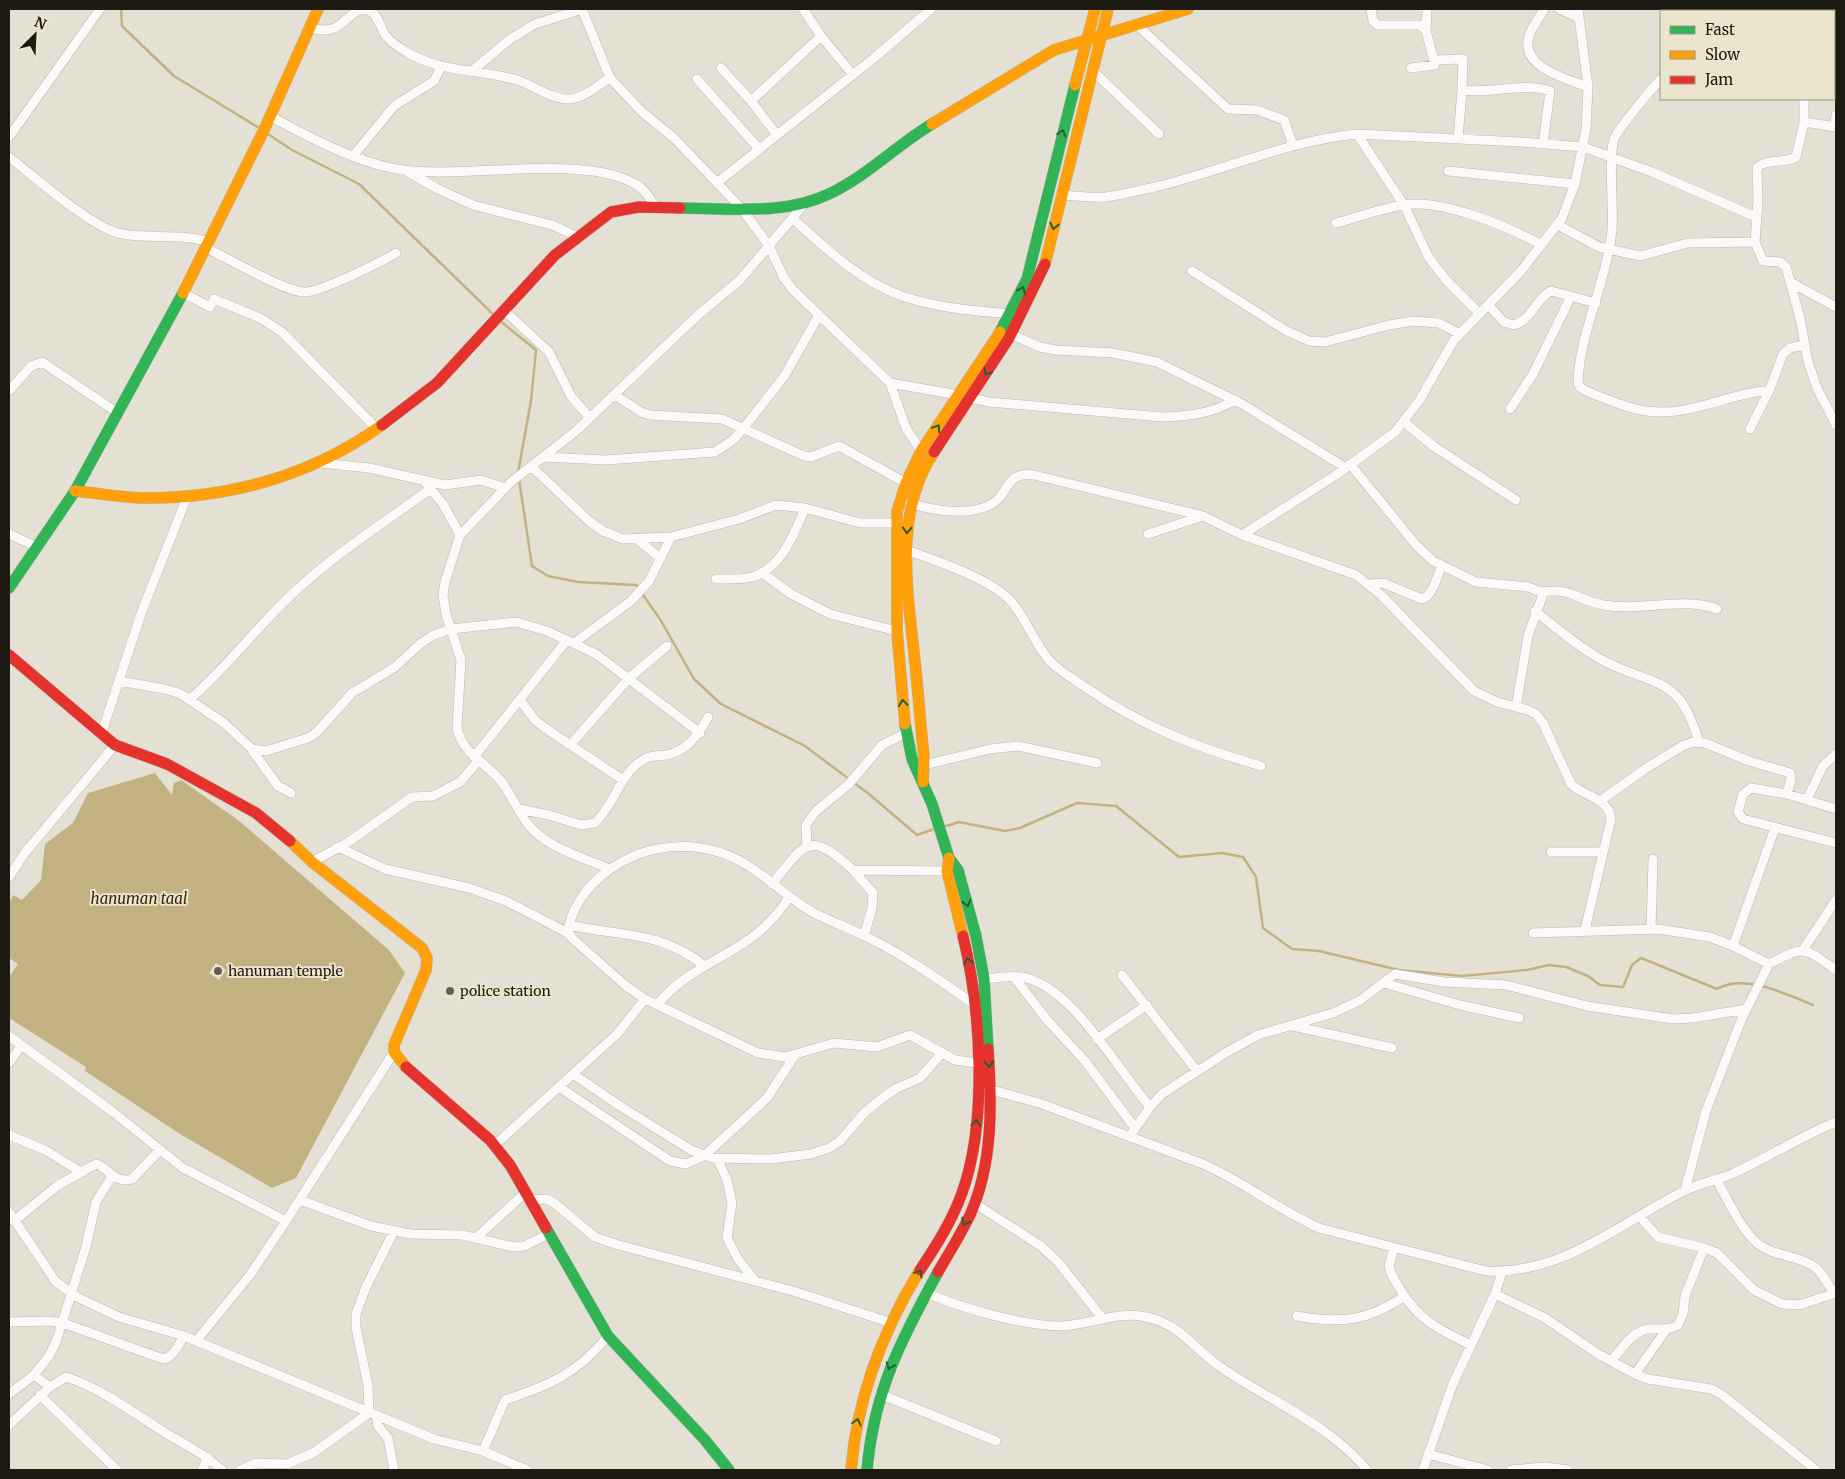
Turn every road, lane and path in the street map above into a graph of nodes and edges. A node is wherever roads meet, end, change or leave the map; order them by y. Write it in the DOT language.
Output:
graph roads {
  1 [pos="100,9"];
  2 [pos="318,9"];
  3 [pos="582,9"];
  4 [pos="803,9"];
  5 [pos="930,9"];
  6 [pos="1095,9"];
  7 [pos="1108,9"];
  8 [pos="1188,9"];
  9 [pos="1371,9"];
  10 [pos="1427,9"];
  11 [pos="1544,9"];
  12 [pos="1560,9"];
  13 [pos="922,12"];
  14 [pos="1578,14"];
  15 [pos="1136,24"];
  16 [pos="309,28"];
  17 [pos="1426,31"];
  18 [pos="1101,34"];
  19 [pos="821,36"];
  20 [pos="1088,38"];
  21 [pos="1434,60"];
  22 [pos="441,67"];
  23 [pos="721,68"];
  24 [pos="1411,68"];
  25 [pos="472,71"];
  26 [pos="1093,71"];
  27 [pos="853,75"];
  28 [pos="610,78"];
  29 [pos="698,79"];
  30 [pos="1660,80"];
  31 [pos="1588,87"];
  32 [pos="1462,90"];
  33 [pos="751,100"];
  34 [pos="1804,100"];
  35 [pos="1836,115"];
  36 [pos="270,116"];
  37 [pos="1804,122"];
  38 [pos="1836,127"];
  39 [pos="9,134"];
  40 [pos="777,134"];
  41 [pos="1159,134"];
  42 [pos="1357,134"];
  43 [pos="1458,139"];
  44 [pos="1543,144"];
  45 [pos="1293,145"];
  46 [pos="1583,147"];
  47 [pos="759,149"];
  48 [pos="354,155"];
  49 [pos="9,157"];
  50 [pos="1612,157"];
  51 [pos="405,170"];
  52 [pos="1448,171"];
  53 [pos="718,182"];
  54 [pos="1575,184"];
  55 [pos="1061,194"];
  56 [pos="805,203"];
  57 [pos="1404,205"];
  58 [pos="656,207"];
  59 [pos="742,209"];
  60 [pos="792,218"];
  61 [pos="1756,218"];
  62 [pos="1336,223"];
  63 [pos="1558,224"];
  64 [pos="578,237"];
  65 [pos="1755,242"];
  66 [pos="208,245"];
  67 [pos="1542,245"];
  68 [pos="769,246"];
  69 [pos="1609,250"];
  70 [pos="396,253"];
  71 [pos="1192,271"];
  72 [pos="1790,282"];
  73 [pos="183,293"];
  74 [pos="1571,296"];
  75 [pos="1596,303"];
  76 [pos="1489,306"];
  77 [pos="1836,307"];
  78 [pos="503,313"];
  79 [pos="1011,314"];
  80 [pos="1480,314"];
  81 [pos="819,315"];
  82 [pos="1460,334"];
  83 [pos="1012,335"];
  84 [pos="1805,345"];
  85 [pos="890,383"];
  86 [pos="9,391"];
  87 [pos="1769,391"];
  88 [pos="958,394"];
  89 [pos="615,395"];
  90 [pos="971,398"];
  91 [pos="1235,400"];
  92 [pos="1510,409"];
  93 [pos="118,413"];
  94 [pos="590,417"];
  95 [pos="1404,422"];
  96 [pos="1836,425"];
  97 [pos="376,429"];
  98 [pos="743,429"];
  99 [pos="1750,429"];
  100 [pos="921,451"];
  101 [pos="543,457"];
  102 [pos="321,463"];
  103 [pos="1348,466"];
  104 [pos="529,468"];
  105 [pos="424,481"];
  106 [pos="906,483"];
  107 [pos="508,485"];
  108 [pos="429,490"];
  109 [pos="75,492"];
  110 [pos="187,497"];
  111 [pos="1516,500"];
  112 [pos="910,503"];
  113 [pos="805,508"];
  114 [pos="1203,516"];
  115 [pos="896,523"];
  116 [pos="9,534"];
  117 [pos="1148,534"];
  118 [pos="460,535"];
  119 [pos="1242,536"];
  120 [pos="671,537"];
  121 [pos="638,540"];
  122 [pos="37,547"];
  123 [pos="906,550"];
  124 [pos="660,558"];
  125 [pos="1442,565"];
  126 [pos="762,572"];
  127 [pos="716,578"];
  128 [pos="1370,584"];
  129 [pos="9,588"];
  130 [pos="1541,592"];
  131 [pos="1718,609"];
  132 [pos="1535,611"];
  133 [pos="451,629"];
  134 [pos="897,631"];
  135 [pos="571,641"];
  136 [pos="667,646"];
  137 [pos="9,654"];
  138 [pos="629,678"];
  139 [pos="119,681"];
  140 [pos="190,699"];
  141 [pos="520,700"];
  142 [pos="1516,707"];
  143 [pos="708,717"];
  144 [pos="700,733"];
  145 [pos="906,733"];
  146 [pos="101,735"];
  147 [pos="1699,742"];
  148 [pos="571,744"];
  149 [pos="114,745"];
  150 [pos="252,749"];
  151 [pos="1836,754"];
  152 [pos="477,758"];
  153 [pos="1097,763"];
  154 [pos="924,765"];
  155 [pos="1261,766"];
  156 [pos="623,780"];
  157 [pos="923,784"];
  158 [pos="291,793"];
  159 [pos="1787,794"];
  160 [pos="1807,799"];
  161 [pos="1600,801"];
  162 [pos="519,809"];
  163 [pos="1836,810"];
  164 [pos="1775,828"];
  165 [pos="1836,843"];
  166 [pos="807,846"];
  167 [pos="338,847"];
  168 [pos="1551,852"];
  169 [pos="1603,852"];
  170 [pos="950,858"];
  171 [pos="1653,859"];
  172 [pos="312,862"];
  173 [pos="610,869"];
  174 [pos="852,870"];
  175 [pos="947,871"];
  176 [pos="9,876"];
  177 [pos="772,884"];
  178 [pos="790,897"];
  179 [pos="1836,900"];
  180 [pos="569,929"];
  181 [pos="1652,929"];
  182 [pos="1585,930"];
  183 [pos="1533,933"];
  184 [pos="864,936"];
  185 [pos="1733,946"];
  186 [pos="1803,950"];
  187 [pos="1768,964"];
  188 [pos="705,966"];
  189 [pos="1836,970"];
  190 [pos="1122,975"];
  191 [pos="1014,977"];
  192 [pos="984,979"];
  193 [pos="1384,983"];
  194 [pos="645,1000"];
  195 [pos="1147,1004"];
  196 [pos="657,1005"];
  197 [pos="974,1005"];
  198 [pos="1746,1009"];
  199 [pos="1519,1018"];
  200 [pos="1290,1025"];
  201 [pos="9,1036"];
  202 [pos="1097,1039"];
  203 [pos="21,1046"];
  204 [pos="1392,1048"];
  205 [pos="394,1052"];
  206 [pos="942,1053"];
  207 [pos="796,1056"];
  208 [pos="9,1063"];
  209 [pos="977,1063"];
  210 [pos="1196,1072"];
  211 [pos="573,1074"];
  212 [pos="978,1086"];
  213 [pos="559,1087"];
  214 [pos="991,1089"];
  215 [pos="1150,1107"];
  216 [pos="1836,1122"];
  217 [pos="1133,1132"];
  218 [pos="9,1135"];
  219 [pos="494,1145"];
  220 [pos="160,1150"];
  221 [pos="704,1156"];
  222 [pos="716,1158"];
  223 [pos="81,1172"];
  224 [pos="112,1176"];
  225 [pos="1716,1179"];
  226 [pos="1685,1190"];
  227 [pos="527,1194"];
  228 [pos="300,1200"];
  229 [pos="974,1203"];
  230 [pos="9,1212"];
  231 [pos="1640,1218"];
  232 [pos="14,1221"];
  233 [pos="286,1221"];
  234 [pos="394,1231"];
  235 [pos="549,1234"];
  236 [pos="477,1237"];
  237 [pos="1394,1248"];
  238 [pos="1704,1248"];
  239 [pos="1502,1272"];
  240 [pos="755,1281"];
  241 [pos="1835,1292"];
  242 [pos="70,1293"];
  243 [pos="926,1293"];
  244 [pos="1495,1294"];
  245 [pos="1405,1296"];
  246 [pos="1297,1316"];
  247 [pos="1103,1320"];
  248 [pos="9,1322"];
  249 [pos="62,1323"];
  250 [pos="892,1323"];
  251 [pos="1666,1330"];
  252 [pos="184,1336"];
  253 [pos="608,1336"];
  254 [pos="196,1341"];
  255 [pos="1471,1346"];
  256 [pos="1611,1362"];
  257 [pos="1635,1374"];
  258 [pos="34,1375"];
  259 [pos="50,1387"];
  260 [pos="9,1394"];
  261 [pos="880,1394"];
  262 [pos="40,1395"];
  263 [pos="372,1414"];
  264 [pos="9,1425"];
  265 [pos="996,1441"];
  266 [pos="482,1451"];
  267 [pos="1428,1454"];
  268 [pos="208,1457"];
  269 [pos="286,1467"];
  270 [pos="117,1470"];
  271 [pos="202,1470"];
  272 [pos="222,1470"];
  273 [pos="240,1470"];
  274 [pos="394,1470"];
  275 [pos="527,1470"];
  276 [pos="729,1470"];
  277 [pos="851,1470"];
  278 [pos="867,1470"];
  279 [pos="1367,1470"];
  280 [pos="1423,1470"];
  281 [pos="1488,1470"];
  282 [pos="1512,1470"];
  283 [pos="1568,1470"];
  284 [pos="1816,1470"];
  1 -- 39 [label="street"];
  2 -- 16 [label="street"];
  3 -- 25 [label="street"];
  3 -- 28 [label="street"];
  4 -- 19 [label="street"];
  5 -- 13 [label="street"];
  6 -- 20 [label="street"];
  7 -- 18 [label="street"];
  8 -- 15 [label="street"];
  9 -- 17 [label="street"];
  10 -- 17 [label="street"];
  11 -- 31 [label="street"];
  12 -- 14 [label="street"];
  13 -- 27 [label="street"];
  14 -- 31 [label="street"];
  15 -- 18 [label="street"];
  15 -- 45 [label="street"];
  16 -- 22 [label="street"];
  16 -- 36 [label="street"];
  17 -- 21 [label="street"];
  18 -- 20 [label="street"];
  18 -- 26 [label="street"];
  19 -- 27 [label="street"];
  19 -- 33 [label="street"];
  20 -- 56 [label="street"];
  79 -- 20 [label="street, one-way"];
  21 -- 24 [label="street"];
  21 -- 32 [label="street"];
  22 -- 25 [label="street"];
  22 -- 48 [label="street"];
  23 -- 33 [label="street"];
  25 -- 28 [label="street"];
  26 -- 41 [label="street"];
  26 -- 55 [label="street"];
  27 -- 40 [label="street"];
  28 -- 53 [label="street"];
  29 -- 47 [label="street"];
  30 -- 50 [label="street"];
  31 -- 46 [label="street"];
  32 -- 43 [label="street"];
  32 -- 44 [label="street"];
  33 -- 40 [label="street"];
  34 -- 37 [label="street"];
  35 -- 38 [label="street"];
  36 -- 48 [label="street"];
  36 -- 66 [label="street"];
  37 -- 38 [label="street"];
  37 -- 61 [label="street"];
  40 -- 47 [label="street"];
  42 -- 43 [label="street"];
  42 -- 45 [label="street"];
  42 -- 57 [label="street"];
  43 -- 44 [label="street"];
  44 -- 46 [label="street"];
  45 -- 55 [label="street"];
  46 -- 50 [label="street"];
  46 -- 54 [label="street"];
  47 -- 53 [label="street"];
  48 -- 51 [label="street"];
  49 -- 66 [label="street"];
  50 -- 61 [label="street"];
  50 -- 69 [label="street"];
  51 -- 58 [label="street"];
  51 -- 64 [label="street"];
  52 -- 54 [label="street"];
  53 -- 59 [label="street"];
  54 -- 63 [label="street"];
  55 -- 83 [label="street, one-way"];
  56 -- 59 [label="street"];
  56 -- 60 [label="street"];
  57 -- 62 [label="street"];
  57 -- 67 [label="street"];
  57 -- 80 [label="street"];
  58 -- 59 [label="street"];
  58 -- 64 [label="street"];
  59 -- 68 [label="street"];
  60 -- 68 [label="street"];
  60 -- 79 [label="street"];
  61 -- 65 [label="street"];
  63 -- 67 [label="street"];
  63 -- 69 [label="street"];
  64 -- 78 [label="street"];
  65 -- 69 [label="street"];
  65 -- 72 [label="street"];
  66 -- 70 [label="street"];
  66 -- 73 [label="street"];
  67 -- 76 [label="street"];
  68 -- 81 [label="street"];
  68 -- 89 [label="street"];
  69 -- 75 [label="street"];
  71 -- 82 [label="street"];
  72 -- 77 [label="street"];
  72 -- 84 [label="street"];
  73 -- 93 [label="street"];
  73 -- 97 [label="street"];
  74 -- 75 [label="street"];
  74 -- 76 [label="street"];
  74 -- 92 [label="street"];
  75 -- 87 [label="street"];
  76 -- 80 [label="street"];
  78 -- 94 [label="street"];
  78 -- 97 [label="street"];
  79 -- 88 [label="street"];
  80 -- 82 [label="street"];
  81 -- 85 [label="street"];
  81 -- 98 [label="street"];
  82 -- 95 [label="street"];
  83 -- 90 [label="street, one-way"];
  83 -- 91 [label="street"];
  84 -- 87 [label="street"];
  84 -- 96 [label="street"];
  85 -- 88 [label="street"];
  85 -- 100 [label="street"];
  86 -- 93 [label="street"];
  87 -- 99 [label="street"];
  100 -- 88 [label="street, one-way"];
  89 -- 94 [label="street"];
  89 -- 98 [label="street"];
  90 -- 91 [label="street"];
  90 -- 112 [label="street"];
  91 -- 103 [label="street"];
  93 -- 109 [label="street"];
  94 -- 101 [label="street"];
  95 -- 103 [label="street"];
  95 -- 111 [label="street"];
  97 -- 102 [label="street"];
  98 -- 101 [label="street"];
  98 -- 106 [label="street"];
  100 -- 106 [label="street"];
  101 -- 104 [label="street"];
  102 -- 105 [label="street"];
  102 -- 110 [label="street"];
  103 -- 119 [label="street"];
  103 -- 125 [label="street"];
  104 -- 107 [label="street"];
  104 -- 121 [label="street"];
  105 -- 107 [label="street"];
  105 -- 108 [label="street"];
  106 -- 115 [label="street"];
  107 -- 118 [label="street"];
  108 -- 118 [label="street"];
  108 -- 140 [label="street"];
  109 -- 110 [label="street"];
  109 -- 122 [label="street"];
  110 -- 139 [label="street"];
  112 -- 114 [label="street"];
  112 -- 123 [label="street, one-way"];
  113 -- 115 [label="street"];
  113 -- 120 [label="street"];
  113 -- 126 [label="street"];
  114 -- 117 [label="street"];
  114 -- 119 [label="street"];
  115 -- 134 [label="street"];
  116 -- 122 [label="street"];
  118 -- 133 [label="street"];
  119 -- 128 [label="street"];
  120 -- 121 [label="street"];
  120 -- 124 [label="street"];
  121 -- 124 [label="street"];
  122 -- 129 [label="street"];
  123 -- 154 [label="street"];
  123 -- 155 [label="street"];
  124 -- 135 [label="street"];
  125 -- 128 [label="street"];
  125 -- 130 [label="street"];
  126 -- 127 [label="street"];
  126 -- 134 [label="street"];
  128 -- 142 [label="street"];
  130 -- 131 [label="street"];
  130 -- 132 [label="street"];
  132 -- 142 [label="street"];
  132 -- 147 [label="street"];
  133 -- 135 [label="street"];
  133 -- 150 [label="street"];
  133 -- 152 [label="street"];
  145 -- 134 [label="street, one-way"];
  135 -- 138 [label="street"];
  135 -- 141 [label="street"];
  136 -- 138 [label="street"];
  137 -- 146 [label="street"];
  138 -- 144 [label="street"];
  138 -- 148 [label="street"];
  139 -- 140 [label="street"];
  139 -- 146 [label="street"];
  140 -- 150 [label="street"];
  141 -- 148 [label="street"];
  141 -- 152 [label="street"];
  142 -- 161 [label="street"];
  143 -- 144 [label="street"];
  144 -- 156 [label="street"];
  145 -- 157 [label="street"];
  145 -- 166 [label="street"];
  146 -- 149 [label="street"];
  147 -- 159 [label="street"];
  147 -- 161 [label="street"];
  148 -- 156 [label="street"];
  149 -- 172 [label="street"];
  149 -- 176 [label="street"];
  150 -- 158 [label="street"];
  151 -- 160 [label="street"];
  152 -- 162 [label="street"];
  152 -- 167 [label="street"];
  153 -- 154 [label="street"];
  154 -- 157 [label="street"];
  156 -- 162 [label="street"];
  157 -- 170 [label="street"];
  159 -- 160 [label="street"];
  159 -- 164 [label="street"];
  160 -- 163 [label="street"];
  161 -- 169 [label="street"];
  162 -- 173 [label="street"];
  164 -- 165 [label="street"];
  164 -- 185 [label="street"];
  166 -- 174 [label="street"];
  166 -- 177 [label="street"];
  167 -- 172 [label="street"];
  167 -- 180 [label="street"];
  168 -- 169 [label="street"];
  169 -- 182 [label="street"];
  170 -- 175 [label="street"];
  170 -- 192 [label="street, one-way"];
  171 -- 181 [label="street"];
  172 -- 205 [label="street"];
  173 -- 177 [label="street"];
  173 -- 180 [label="street"];
  174 -- 175 [label="street"];
  174 -- 184 [label="street"];
  197 -- 175 [label="street, one-way"];
  177 -- 178 [label="street"];
  178 -- 184 [label="street"];
  178 -- 188 [label="street"];
  179 -- 186 [label="street"];
  180 -- 188 [label="street"];
  180 -- 194 [label="street"];
  181 -- 182 [label="street"];
  181 -- 185 [label="street"];
  182 -- 183 [label="street"];
  184 -- 197 [label="street"];
  185 -- 187 [label="street"];
  186 -- 187 [label="street"];
  186 -- 189 [label="street"];
  187 -- 198 [label="street"];
  188 -- 196 [label="street"];
  190 -- 195 [label="street"];
  191 -- 192 [label="street"];
  191 -- 202 [label="street"];
  191 -- 217 [label="street"];
  192 -- 214 [label="street, one-way"];
  193 -- 198 [label="street"];
  193 -- 199 [label="street"];
  193 -- 200 [label="street"];
  194 -- 196 [label="street"];
  194 -- 211 [label="street"];
  195 -- 202 [label="street"];
  195 -- 210 [label="street"];
  196 -- 207 [label="street"];
  197 -- 209 [label="street"];
  198 -- 226 [label="street"];
  200 -- 204 [label="street"];
  200 -- 210 [label="street"];
  201 -- 203 [label="street"];
  202 -- 215 [label="street"];
  203 -- 208 [label="street"];
  203 -- 220 [label="street"];
  205 -- 219 [label="street"];
  205 -- 228 [label="street"];
  206 -- 207 [label="street"];
  206 -- 209 [label="street"];
  206 -- 222 [label="street"];
  207 -- 221 [label="street"];
  209 -- 212 [label="street"];
  210 -- 215 [label="street"];
  211 -- 213 [label="street"];
  211 -- 221 [label="street"];
  212 -- 214 [label="street"];
  250 -- 212 [label="street, one-way"];
  213 -- 219 [label="street"];
  213 -- 221 [label="street"];
  214 -- 217 [label="street"];
  214 -- 229 [label="street"];
  215 -- 217 [label="street"];
  216 -- 225 [label="street"];
  217 -- 237 [label="street"];
  218 -- 223 [label="street"];
  219 -- 227 [label="street"];
  220 -- 224 [label="street"];
  220 -- 233 [label="street"];
  221 -- 222 [label="street"];
  222 -- 240 [label="street"];
  223 -- 224 [label="street"];
  223 -- 232 [label="street"];
  224 -- 242 [label="street"];
  225 -- 226 [label="street"];
  225 -- 241 [label="street"];
  226 -- 231 [label="street"];
  227 -- 235 [label="street"];
  227 -- 236 [label="street"];
  227 -- 240 [label="street"];
  228 -- 233 [label="street"];
  228 -- 234 [label="street"];
  229 -- 243 [label="street, one-way"];
  229 -- 247 [label="street"];
  230 -- 232 [label="street"];
  231 -- 238 [label="street"];
  231 -- 239 [label="street"];
  232 -- 242 [label="street"];
  233 -- 254 [label="street"];
  234 -- 236 [label="street"];
  234 -- 263 [label="street"];
  235 -- 236 [label="street"];
  235 -- 253 [label="street"];
  237 -- 239 [label="street"];
  237 -- 245 [label="street"];
  238 -- 241 [label="street"];
  238 -- 251 [label="street"];
  239 -- 244 [label="street"];
  240 -- 250 [label="street"];
  242 -- 249 [label="street"];
  242 -- 252 [label="street"];
  243 -- 247 [label="street"];
  243 -- 261 [label="street, one-way"];
  244 -- 255 [label="street"];
  244 -- 256 [label="street"];
  245 -- 246 [label="street"];
  245 -- 255 [label="street"];
  247 -- 279 [label="street"];
  248 -- 249 [label="street"];
  249 -- 252 [label="street"];
  249 -- 258 [label="street"];
  277 -- 250 [label="street, one-way"];
  251 -- 256 [label="street"];
  251 -- 257 [label="street"];
  252 -- 254 [label="street"];
  253 -- 266 [label="street"];
  253 -- 276 [label="street"];
  254 -- 263 [label="street"];
  255 -- 267 [label="street"];
  256 -- 257 [label="street"];
  257 -- 284 [label="street"];
  258 -- 259 [label="street"];
  258 -- 260 [label="street"];
  259 -- 262 [label="street"];
  259 -- 268 [label="street"];
  261 -- 265 [label="street"];
  261 -- 278 [label="street"];
  262 -- 264 [label="street"];
  262 -- 270 [label="street"];
  263 -- 266 [label="street"];
  263 -- 269 [label="street"];
  263 -- 274 [label="street"];
  266 -- 275 [label="street"];
  267 -- 280 [label="street"];
  267 -- 281 [label="street"];
  268 -- 271 [label="street"];
  268 -- 272 [label="street"];
  269 -- 273 [label="street"];
  282 -- 283 [label="street"];
}
